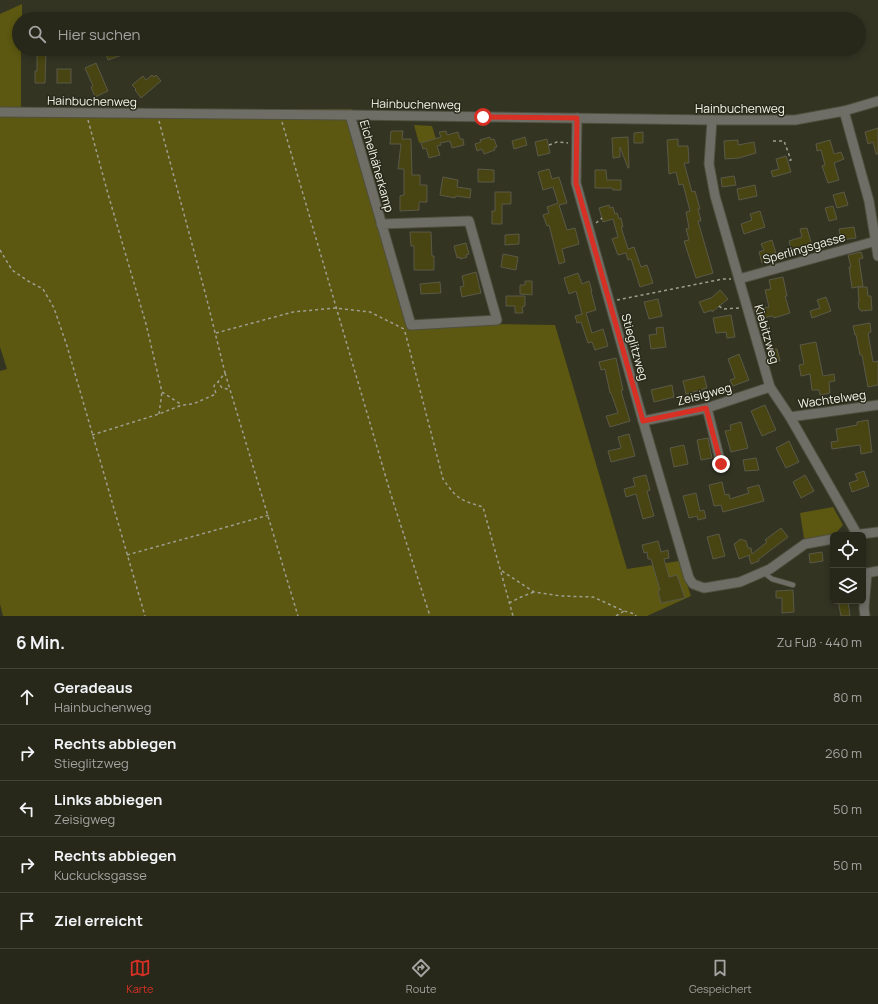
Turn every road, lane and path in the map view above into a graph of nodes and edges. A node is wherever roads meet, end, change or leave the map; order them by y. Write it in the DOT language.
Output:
graph roads {
  1 [pos="878,101"];
  2 [pos="844,111"];
  3 [pos="0,112"];
  4 [pos="86,113"];
  5 [pos="157,113"];
  6 [pos="280,114"];
  7 [pos="350,115"];
  8 [pos="577,118"];
  9 [pos="712,120"];
  10 [pos="773,141"];
  11 [pos="577,143"];
  12 [pos="549,145"];
  13 [pos="788,161"];
  14 [pos="602,218"];
  15 [pos="596,223"];
  16 [pos="381,224"];
  17 [pos="876,241"];
  18 [pos="0,250"];
  19 [pos="878,256"];
  20 [pos="739,279"];
  21 [pos="609,301"];
  22 [pos="719,306"];
  23 [pos="747,307"];
  24 [pos="336,308"];
  25 [pos="216,332"];
  26 [pos="224,373"];
  27 [pos="218,382"];
  28 [pos="229,387"];
  29 [pos="770,387"];
  30 [pos="162,392"];
  31 [pos="182,405"];
  32 [pos="878,405"];
  33 [pos="706,408"];
  34 [pos="159,414"];
  35 [pos="790,417"];
  36 [pos="643,421"];
  37 [pos="92,435"];
  38 [pos="721,464"];
  39 [pos="269,515"];
  40 [pos="853,532"];
  41 [pos="878,532"];
  42 [pos="866,534"];
  43 [pos="830,540"];
  44 [pos="127,556"];
  45 [pos="500,570"];
  46 [pos="878,571"];
  47 [pos="763,572"];
  48 [pos="793,585"];
  49 [pos="534,592"];
  50 [pos="509,603"];
  51 [pos="624,611"];
  52 [pos="145,616"];
  53 [pos="298,616"];
  54 [pos="430,616"];
  55 [pos="513,616"];
  56 [pos="616,616"];
  57 [pos="636,616"];
  58 [pos="865,616"];
  1 -- 2 [label="street, Hainbuchenweg"];
  2 -- 9 [label="street, Hainbuchenweg"];
  2 -- 17 [label="street"];
  3 -- 4 [label="street, Hainbuchenweg"];
  4 -- 5 [label="street, Hainbuchenweg"];
  4 -- 30 [label="path"];
  5 -- 6 [label="street, Hainbuchenweg"];
  5 -- 25 [label="path"];
  6 -- 7 [label="street, Hainbuchenweg"];
  6 -- 24 [label="path"];
  7 -- 8 [label="street, Hainbuchenweg"];
  7 -- 16 [label="street, Eichelhäherkamp"];
  8 -- 9 [label="street, Hainbuchenweg"];
  8 -- 11 [label="street, Stieglitzweg"];
  9 -- 20 [label="street, Kiebitzweg"];
  10 -- 13 [label="path"];
  11 -- 12 [label="path"];
  11 -- 21 [label="street, Stieglitzweg"];
  14 -- 15 [label="path"];
  16 -- 16 [label="street, Eichelhäherkamp"];
  17 -- 19 [label="street"];
  17 -- 20 [label="street, Sperlingsgasse"];
  18 -- 37 [label="path"];
  20 -- 21 [label="path"];
  20 -- 23 [label="street, Kiebitzweg"];
  21 -- 36 [label="street, Stieglitzweg"];
  22 -- 23 [label="path"];
  23 -- 29 [label="street, Kiebitzweg"];
  24 -- 25 [label="path"];
  24 -- 45 [label="path"];
  24 -- 54 [label="path"];
  25 -- 26 [label="path"];
  26 -- 27 [label="path"];
  26 -- 28 [label="path"];
  27 -- 28 [label="path"];
  27 -- 31 [label="path"];
  28 -- 39 [label="path"];
  29 -- 33 [label="street, Zeisigweg"];
  29 -- 35 [label="street, Kiebitzweg"];
  30 -- 31 [label="path"];
  30 -- 34 [label="path"];
  31 -- 34 [label="path"];
  32 -- 35 [label="street, Wachtelweg"];
  33 -- 36 [label="street, Zeisigweg"];
  33 -- 38 [label="street"];
  34 -- 37 [label="path"];
  35 -- 40 [label="street, Kiebitzweg"];
  36 -- 47 [label="street, Stieglitzweg"];
  37 -- 44 [label="path"];
  39 -- 44 [label="path"];
  39 -- 53 [label="path"];
  41 -- 42 [label="street"];
  43 -- 47 [label="street"];
  44 -- 52 [label="path"];
  45 -- 49 [label="path"];
  45 -- 50 [label="path"];
  46 -- 58 [label="street"];
  47 -- 48 [label="lane"];
  49 -- 50 [label="path"];
  49 -- 51 [label="path"];
  50 -- 55 [label="path"];
  51 -- 56 [label="path"];
  51 -- 57 [label="path"];
}
